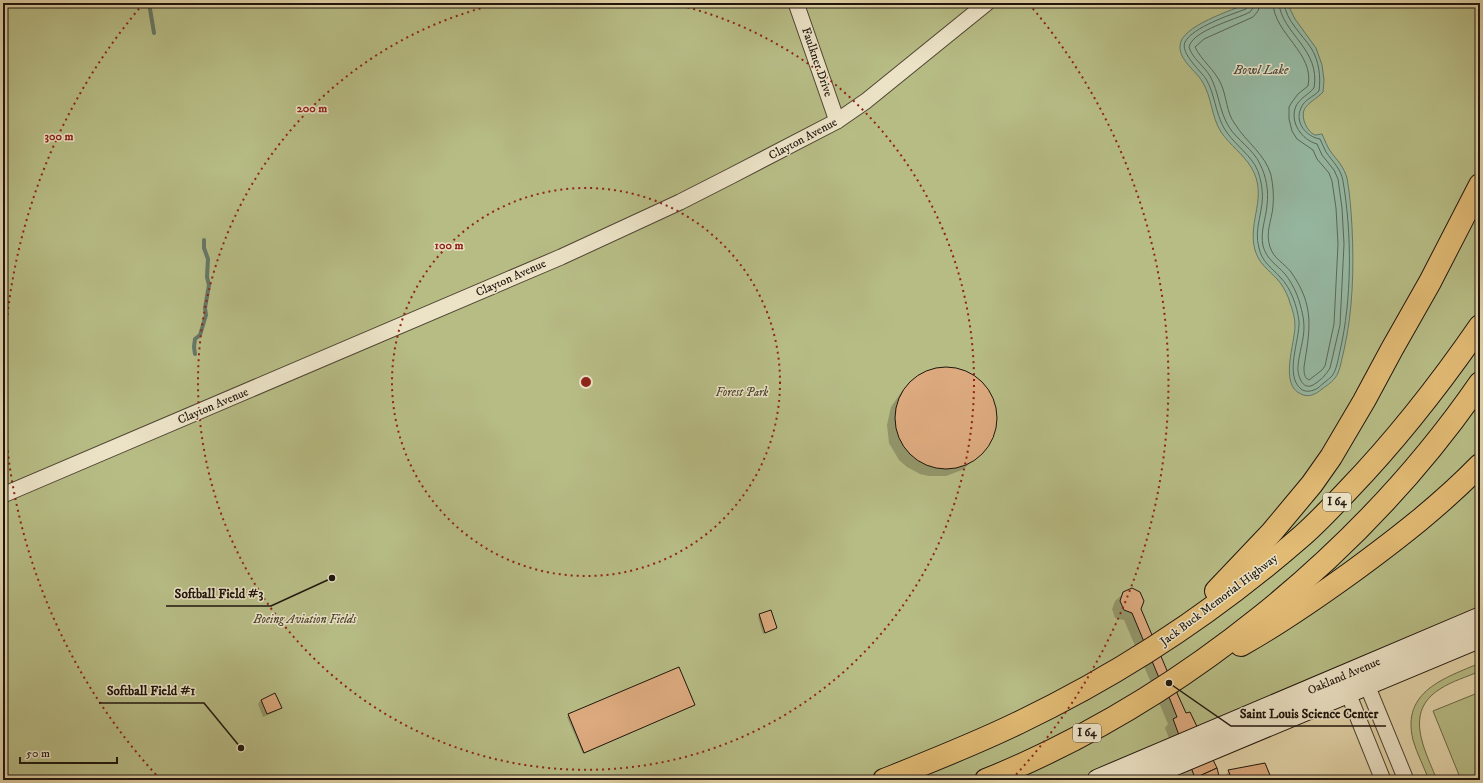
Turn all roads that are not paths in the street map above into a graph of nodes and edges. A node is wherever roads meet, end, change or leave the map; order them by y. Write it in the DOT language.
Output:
graph roads {
  1 [pos="796,3"];
  2 [pos="987,3"];
  3 [pos="837,121"];
  4 [pos="1480,185"];
  5 [pos="1480,326"];
  6 [pos="1480,383"];
  7 [pos="1480,465"];
  8 [pos="3,495"];
  9 [pos="1480,618"];
  10 [pos="1480,637"];
  11 [pos="1160,644"];
  12 [pos="1351,673"];
  13 [pos="1179,676"];
  14 [pos="1367,685"];
  15 [pos="1348,693"];
  16 [pos="884,780"];
  17 [pos="986,780"];
  18 [pos="1098,780"];
  19 [pos="1138,780"];
  20 [pos="1383,780"];
  21 [pos="1406,780"];
  1 -- 3 [label="street, Faulkner Drive"];
  2 -- 3 [label="street, Clayton Avenue"];
  3 -- 8 [label="street, Clayton Avenue"];
  4 -- 11 [label="highway"];
  5 -- 11 [label="highway, Jack Buck Memorial Highway / I 64"];
  6 -- 13 [label="highway, I 64"];
  7 -- 13 [label="highway"];
  9 -- 12 [label="street, Oakland Avenue"];
  10 -- 14 [label="street, Oakland Avenue"];
  11 -- 16 [label="highway, Jack Buck Memorial Highway / I 64"];
  12 -- 14 [label="street"];
  12 -- 15 [label="street"];
  12 -- 18 [label="street, Oakland Avenue"];
  13 -- 17 [label="highway, I 64"];
  14 -- 15 [label="street, Oakland Avenue"];
  14 -- 21 [label="street"];
  15 -- 19 [label="street, Oakland Avenue"];
  15 -- 20 [label="street"];
}
